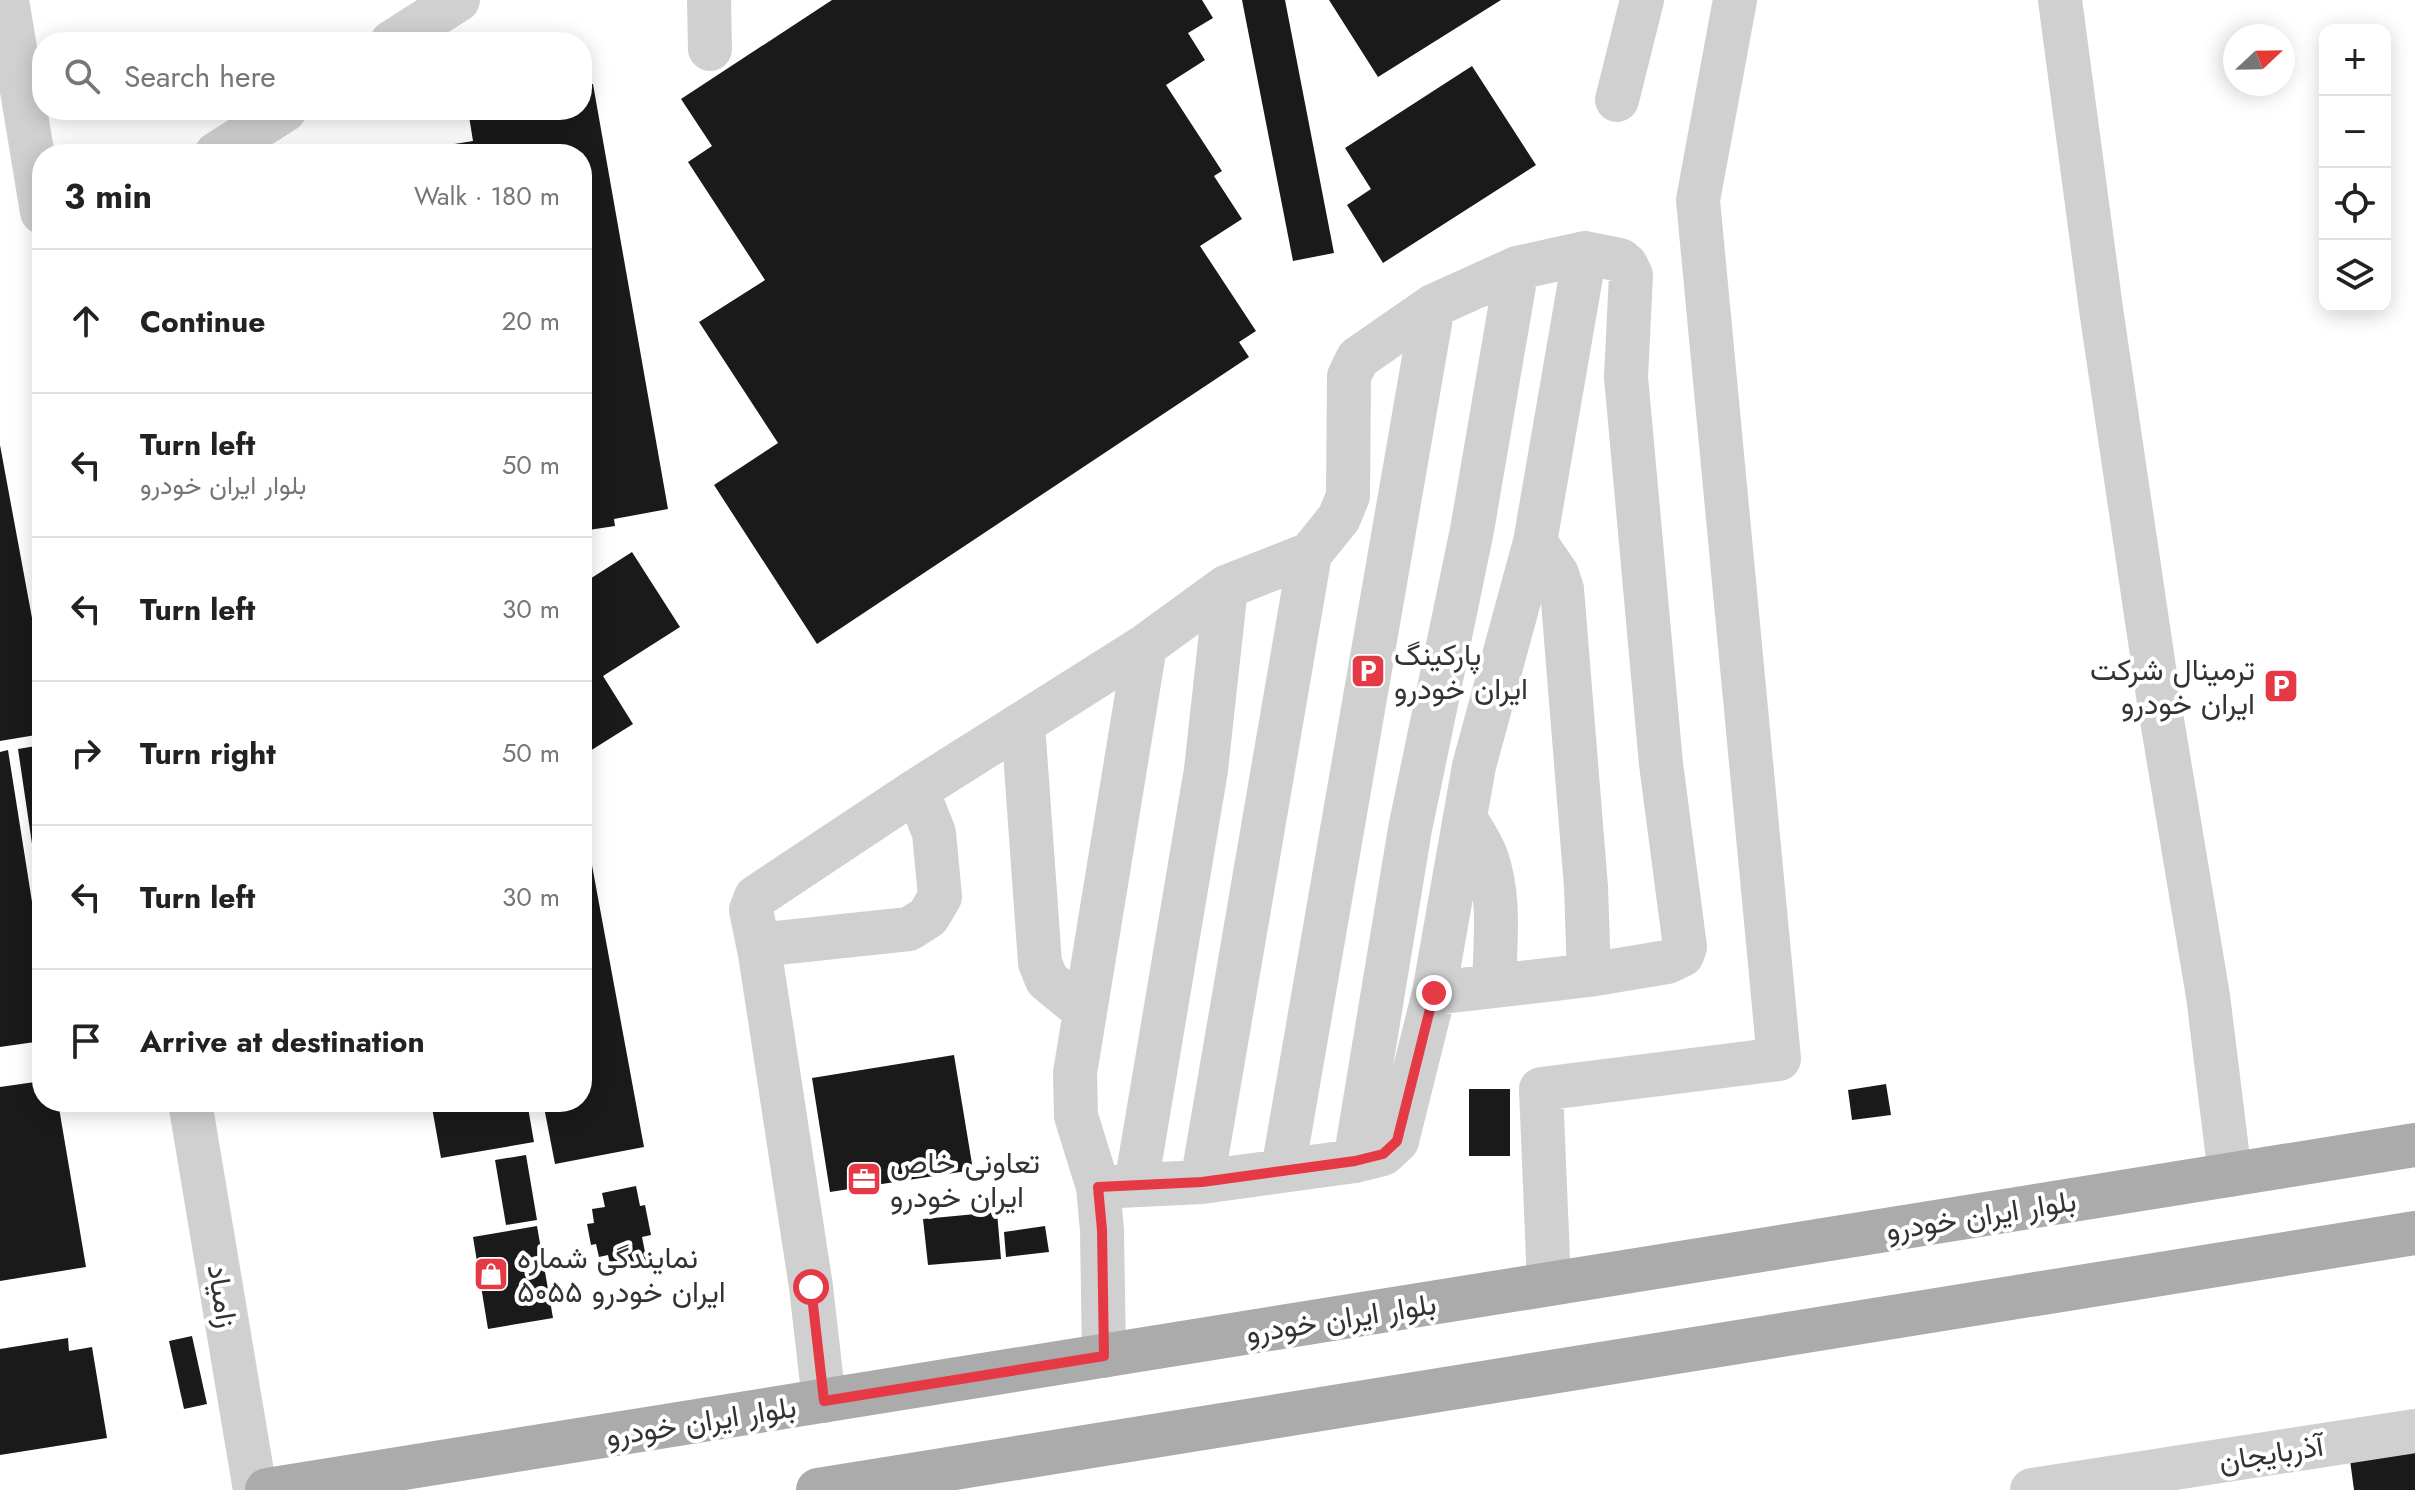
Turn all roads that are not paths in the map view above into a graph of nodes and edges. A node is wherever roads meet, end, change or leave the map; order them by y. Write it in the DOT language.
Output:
graph roads {
  1 [pos="7,0"];
  2 [pos="458,0"];
  3 [pos="709,0"];
  4 [pos="1642,0"];
  5 [pos="1735,0"];
  6 [pos="2060,0"];
  7 [pos="408,32"];
  8 [pos="710,49"];
  9 [pos="1617,100"];
  10 [pos="269,120"];
  11 [pos="232,144"];
  12 [pos="32,151"];
  13 [pos="1585,253"];
  14 [pos="1517,268"];
  15 [pos="1433,306"];
  16 [pos="1535,542"];
  17 [pos="1310,554"];
  18 [pos="1226,587"];
  19 [pos="1145,646"];
  20 [pos="1023,724"];
  21 [pos="917,790"];
  22 [pos="1465,818"];
  23 [pos="760,954"];
  24 [pos="1589,975"];
  25 [pos="1494,986"];
  26 [pos="1434,993"];
  27 [pos="1085,1011"];
  28 [pos="192,1112"];
  29 [pos="2415,1145"];
  30 [pos="1355,1161"];
  31 [pos="1283,1170"];
  32 [pos="2230,1175"];
  33 [pos="1202,1182"];
  34 [pos="1117,1186"];
  35 [pos="2415,1233"];
  36 [pos="1549,1284"];
  37 [pos="1104,1356"];
  38 [pos="824,1401"];
  39 [pos="2415,1431"];
  40 [pos="255,1490"];
  41 [pos="267,1490"];
  42 [pos="818,1490"];
  43 [pos="2032,1490"];
  1 -- 12 [label="street"];
  2 -- 7 [label="street"];
  3 -- 8 [label="street"];
  4 -- 9 [label="street"];
  5 -- 36 [label="street"];
  6 -- 32 [label="street"];
  10 -- 11 [label="street"];
  13 -- 14 [label="street"];
  13 -- 16 [label="street"];
  13 -- 24 [label="street"];
  14 -- 15 [label="street"];
  14 -- 30 [label="street"];
  15 -- 17 [label="street"];
  15 -- 31 [label="street"];
  16 -- 22 [label="street"];
  16 -- 24 [label="street"];
  17 -- 18 [label="street"];
  17 -- 33 [label="street"];
  18 -- 19 [label="street"];
  18 -- 34 [label="street"];
  19 -- 20 [label="street"];
  19 -- 27 [label="street"];
  20 -- 21 [label="street"];
  20 -- 27 [label="street"];
  21 -- 23 [label="street"];
  21 -- 23 [label="street"];
  22 -- 25 [label="street"];
  22 -- 26 [label="street"];
  23 -- 38 [label="street"];
  24 -- 25 [label="street"];
  25 -- 26 [label="street"];
  26 -- 30 [label="street"];
  27 -- 34 [label="street"];
  28 -- 40 [label="street, زامیاد"];
  29 -- 32 [label="main road, بلوار ایران خودرو"];
  30 -- 31 [label="street"];
  31 -- 33 [label="street"];
  32 -- 36 [label="main road, بلوار ایران خودرو"];
  33 -- 34 [label="street"];
  34 -- 37 [label="street"];
  35 -- 42 [label="main road"];
  36 -- 37 [label="main road, بلوار ایران خودرو"];
  37 -- 38 [label="main road, بلوار ایران خودرو"];
  38 -- 41 [label="main road, بلوار ایران خودرو"];
  39 -- 43 [label="street, آذربایجان"];
}
